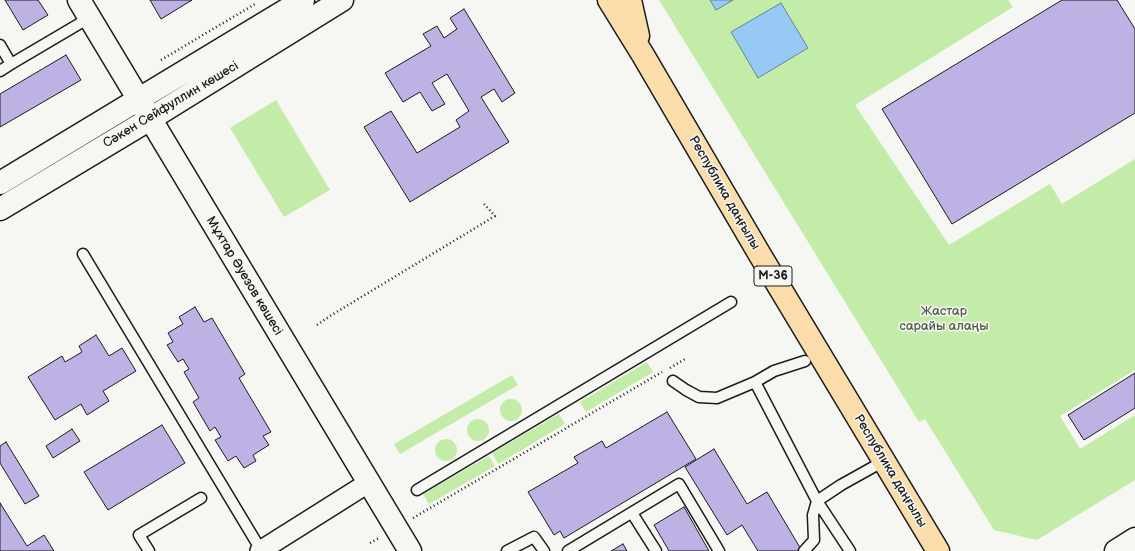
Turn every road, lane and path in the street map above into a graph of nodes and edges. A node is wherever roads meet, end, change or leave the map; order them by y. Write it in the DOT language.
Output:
graph roads {
  1 [pos="303,0"];
  2 [pos="342,0"];
  3 [pos="609,0"];
  4 [pos="630,0"];
  5 [pos="255,4"];
  6 [pos="84,9"];
  7 [pos="0,45"];
  8 [pos="643,55"];
  9 [pos="161,60"];
  10 [pos="11,64"];
  11 [pos="0,71"];
  12 [pos="138,100"];
  13 [pos="150,118"];
  14 [pos="0,184"];
  15 [pos="484,204"];
  16 [pos="0,209"];
  17 [pos="83,254"];
  18 [pos="731,302"];
  19 [pos="317,325"];
  20 [pos="685,359"];
  21 [pos="805,361"];
  22 [pos="673,381"];
  23 [pos="756,382"];
  24 [pos="884,461"];
  25 [pos="368,483"];
  26 [pos="417,490"];
  27 [pos="201,498"];
  28 [pos="817,501"];
  29 [pos="428,509"];
  30 [pos="632,513"];
  31 [pos="1135,539"];
  32 [pos="149,551"];
  33 [pos="261,551"];
  34 [pos="410,551"];
  35 [pos="508,551"];
  36 [pos="544,551"];
  37 [pos="568,551"];
  38 [pos="656,551"];
  39 [pos="719,551"];
  40 [pos="804,551"];
  41 [pos="850,551"];
  42 [pos="938,551"];
  43 [pos="1116,551"];
  1 -- 12 [label="main road, Сәкен Сейфуллин көшесі"];
  2 -- 13 [label="main road, Сәкен Сейфуллин көшесі"];
  3 -- 8 [label="main road, Республика даңғылы / M-36"];
  4 -- 8 [label="main road"];
  5 -- 9 [label="path"];
  6 -- 10 [label="lane"];
  6 -- 12 [label="main road, Мұхтар Әуезов көшесі"];
  7 -- 10 [label="lane"];
  8 -- 24 [label="main road, Республика даңғылы / M-36"];
  10 -- 11 [label="lane"];
  12 -- 13 [label="main road, Мұхтар Әуезов көшесі"];
  12 -- 14 [label="main road, Сәкен Сейфуллин көшесі"];
  13 -- 16 [label="main road, Сәкен Сейфуллин көшесі"];
  13 -- 25 [label="main road, Мұхтар Әуезов көшесі"];
  15 -- 19 [label="path"];
  17 -- 33 [label="lane"];
  18 -- 26 [label="lane"];
  20 -- 29 [label="path"];
  21 -- 23 [label="lane"];
  22 -- 23 [label="lane"];
  23 -- 28 [label="lane"];
  24 -- 28 [label="lane"];
  24 -- 42 [label="main road, Республика даңғылы / M-36"];
  25 -- 33 [label="street"];
  25 -- 34 [label="main road, Мұхтар Әуезов көшесі"];
  27 -- 32 [label="lane"];
  28 -- 40 [label="lane"];
  28 -- 41 [label="lane"];
  30 -- 37 [label="lane"];
  30 -- 38 [label="lane"];
  30 -- 39 [label="lane"];
  31 -- 43 [label="main road"];
  35 -- 36 [label="lane"];
}
